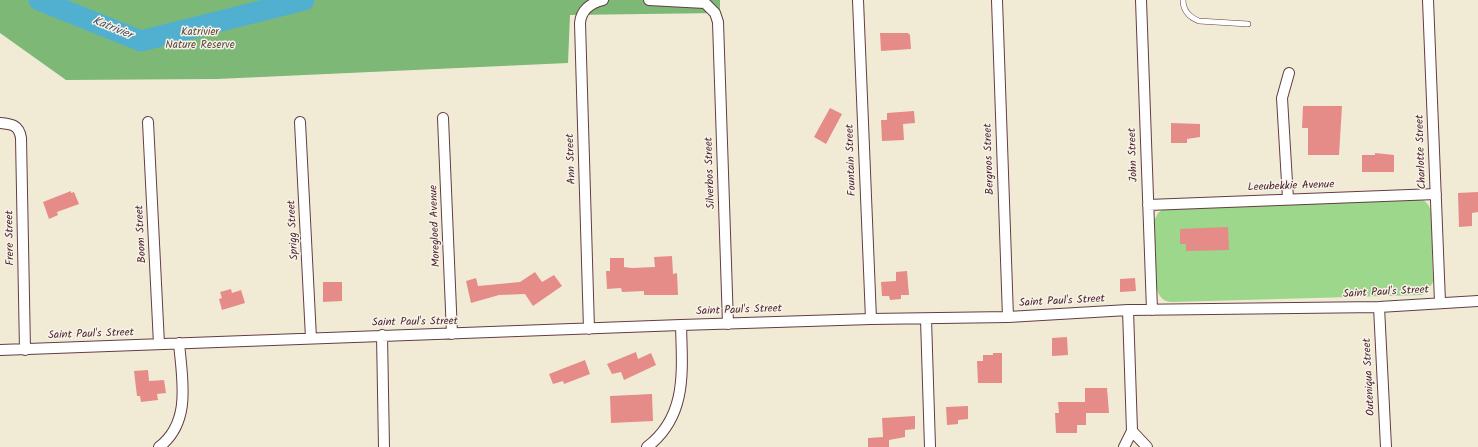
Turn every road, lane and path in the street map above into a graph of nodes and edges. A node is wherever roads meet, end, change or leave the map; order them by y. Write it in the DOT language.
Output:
graph roads {
  1 [pos="603,0"];
  2 [pos="648,0"];
  3 [pos="858,0"];
  4 [pos="997,0"];
  5 [pos="1141,0"];
  6 [pos="1184,0"];
  7 [pos="1428,0"];
  8 [pos="1248,24"];
  9 [pos="1289,74"];
  10 [pos="443,118"];
  11 [pos="148,122"];
  12 [pos="300,122"];
  13 [pos="0,123"];
  14 [pos="1436,194"];
  15 [pos="1288,200"];
  16 [pos="1148,205"];
  17 [pos="1478,301"];
  18 [pos="1440,302"];
  19 [pos="1379,306"];
  20 [pos="1128,310"];
  21 [pos="1152,310"];
  22 [pos="1008,317"];
  23 [pos="871,318"];
  24 [pos="926,319"];
  25 [pos="681,324"];
  26 [pos="728,324"];
  27 [pos="589,329"];
  28 [pos="452,334"];
  29 [pos="382,335"];
  30 [pos="311,338"];
  31 [pos="179,343"];
  32 [pos="159,344"];
  33 [pos="0,350"];
  34 [pos="25,350"];
  35 [pos="1132,431"];
  36 [pos="159,447"];
  37 [pos="384,447"];
  38 [pos="647,447"];
  39 [pos="930,447"];
  40 [pos="1124,447"];
  41 [pos="1147,447"];
  42 [pos="1386,447"];
  1 -- 27 [label="street, Ann Street"];
  2 -- 26 [label="street, Silverbos Street"];
  3 -- 23 [label="street, Fountain Street"];
  4 -- 22 [label="street, Bergroos Street"];
  5 -- 16 [label="street, John Street"];
  6 -- 8 [label="lane"];
  7 -- 14 [label="street, Charlotte Street"];
  9 -- 15 [label="street"];
  10 -- 28 [label="street, Moregloed Avenue"];
  11 -- 32 [label="street, Boom Street"];
  12 -- 30 [label="street, Sprigg Street"];
  13 -- 34 [label="street, Frere Street"];
  14 -- 15 [label="street, Leeubekkie Avenue"];
  14 -- 18 [label="street, Charlotte Street"];
  15 -- 16 [label="street, Leeubekkie Avenue"];
  16 -- 21 [label="street, John Street"];
  17 -- 18 [label="street, Saint Paul's Street"];
  18 -- 19 [label="street, Saint Paul's Street"];
  19 -- 21 [label="street, Saint Paul's Street"];
  19 -- 42 [label="street, Outeniqua Street"];
  20 -- 21 [label="street, Saint Paul's Street"];
  20 -- 22 [label="street, Saint Paul's Street"];
  20 -- 35 [label="street"];
  22 -- 24 [label="street, Saint Paul's Street"];
  23 -- 24 [label="street, Saint Paul's Street"];
  23 -- 26 [label="street, Saint Paul's Street"];
  24 -- 39 [label="street"];
  25 -- 26 [label="street, Saint Paul's Street"];
  25 -- 27 [label="street, Saint Paul's Street"];
  25 -- 38 [label="street"];
  27 -- 28 [label="street, Saint Paul's Street"];
  28 -- 29 [label="street, Saint Paul's Street"];
  29 -- 30 [label="street, Saint Paul's Street"];
  29 -- 37 [label="street"];
  30 -- 31 [label="street, Saint Paul's Street"];
  31 -- 32 [label="street, Saint Paul's Street"];
  31 -- 36 [label="street"];
  32 -- 34 [label="street, Saint Paul's Street"];
  33 -- 34 [label="street, Saint Paul's Street"];
  35 -- 40 [label="street"];
  35 -- 41 [label="street"];
}
